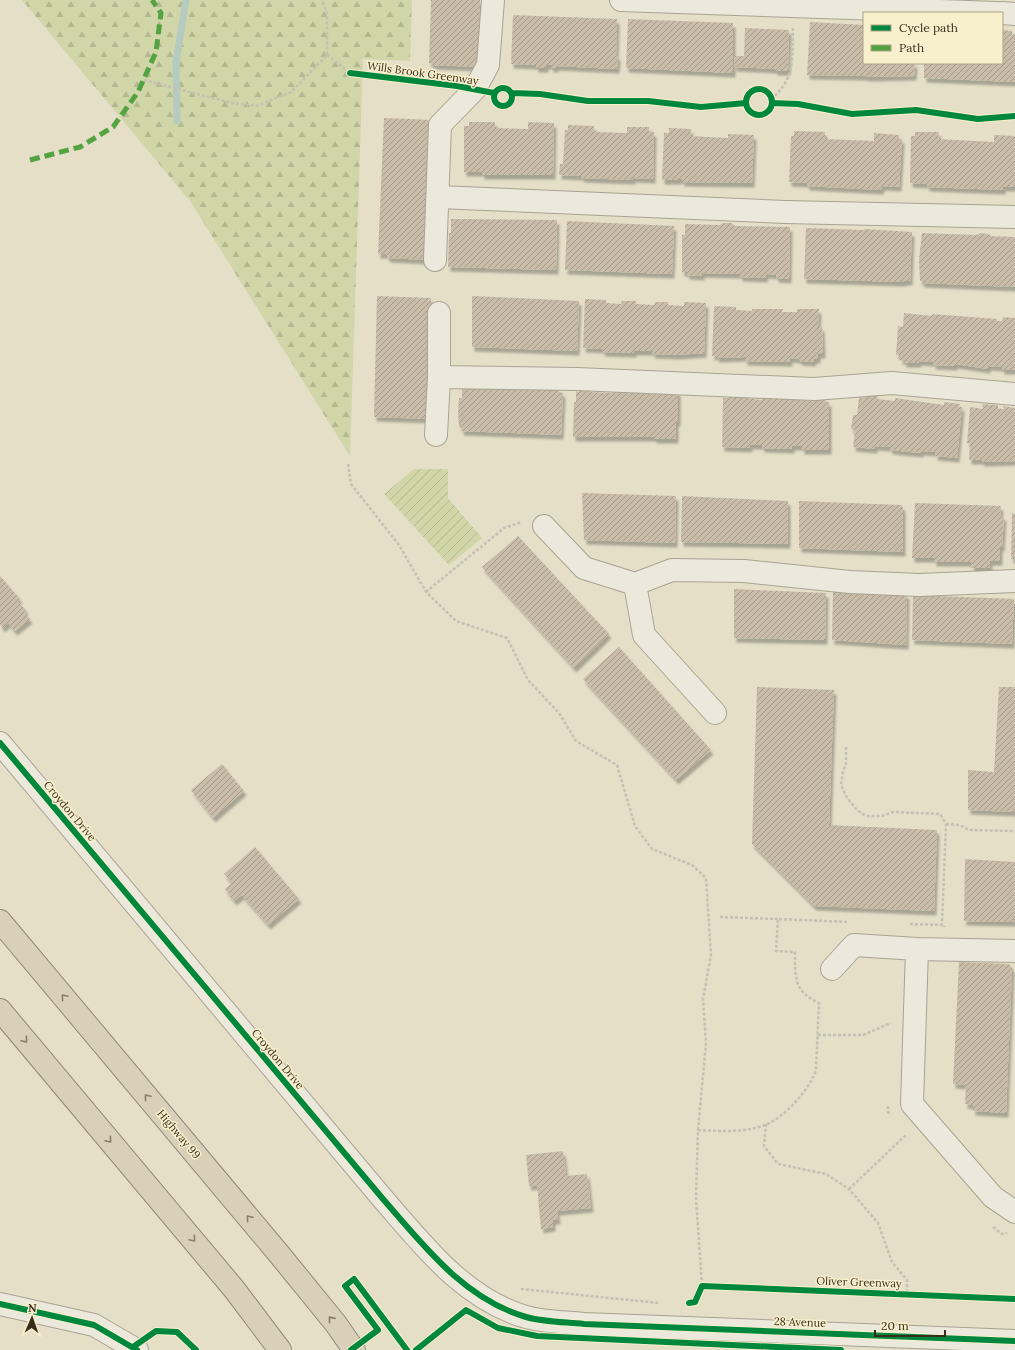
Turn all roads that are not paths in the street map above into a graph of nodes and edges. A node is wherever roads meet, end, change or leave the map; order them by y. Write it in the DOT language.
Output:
graph roads {
  1 [pos="493,0"];
  2 [pos="621,0"];
  3 [pos="968,12"];
  4 [pos="1003,13"];
  5 [pos="1015,14"];
  6 [pos="438,197"];
  7 [pos="1015,217"];
  8 [pos="435,260"];
  9 [pos="439,313"];
  10 [pos="440,377"];
  11 [pos="1015,394"];
  12 [pos="436,435"];
  13 [pos="544,526"];
  14 [pos="1015,581"];
  15 [pos="635,584"];
  16 [pos="715,713"];
  17 [pos="0,743"];
  18 [pos="0,921"];
  19 [pos="917,949"];
  20 [pos="1015,951"];
  21 [pos="832,969"];
  22 [pos="0,1010"];
  23 [pos="1015,1209"];
  24 [pos="1015,1212"];
  25 [pos="0,1304"];
  26 [pos="584,1324"];
  27 [pos="1015,1342"];
  28 [pos="135,1349"];
  29 [pos="280,1350"];
  30 [pos="354,1350"];
  1 -- 6 [label="street"];
  2 -- 3 [label="street"];
  4 -- 5 [label="street"];
  6 -- 7 [label="street"];
  6 -- 8 [label="street"];
  9 -- 10 [label="street"];
  10 -- 11 [label="street"];
  10 -- 12 [label="street"];
  13 -- 15 [label="street"];
  14 -- 15 [label="street"];
  15 -- 16 [label="street"];
  17 -- 26 [label="street, Croydon Drive"];
  30 -- 18 [label="highway, Highway 99, one-way"];
  19 -- 20 [label="street"];
  19 -- 21 [label="street"];
  19 -- 24 [label="street"];
  22 -- 29 [label="highway, one-way"];
  23 -- 24 [label="street"];
  25 -- 28 [label="street"];
  26 -- 27 [label="street, 28 Avenue"];
}
